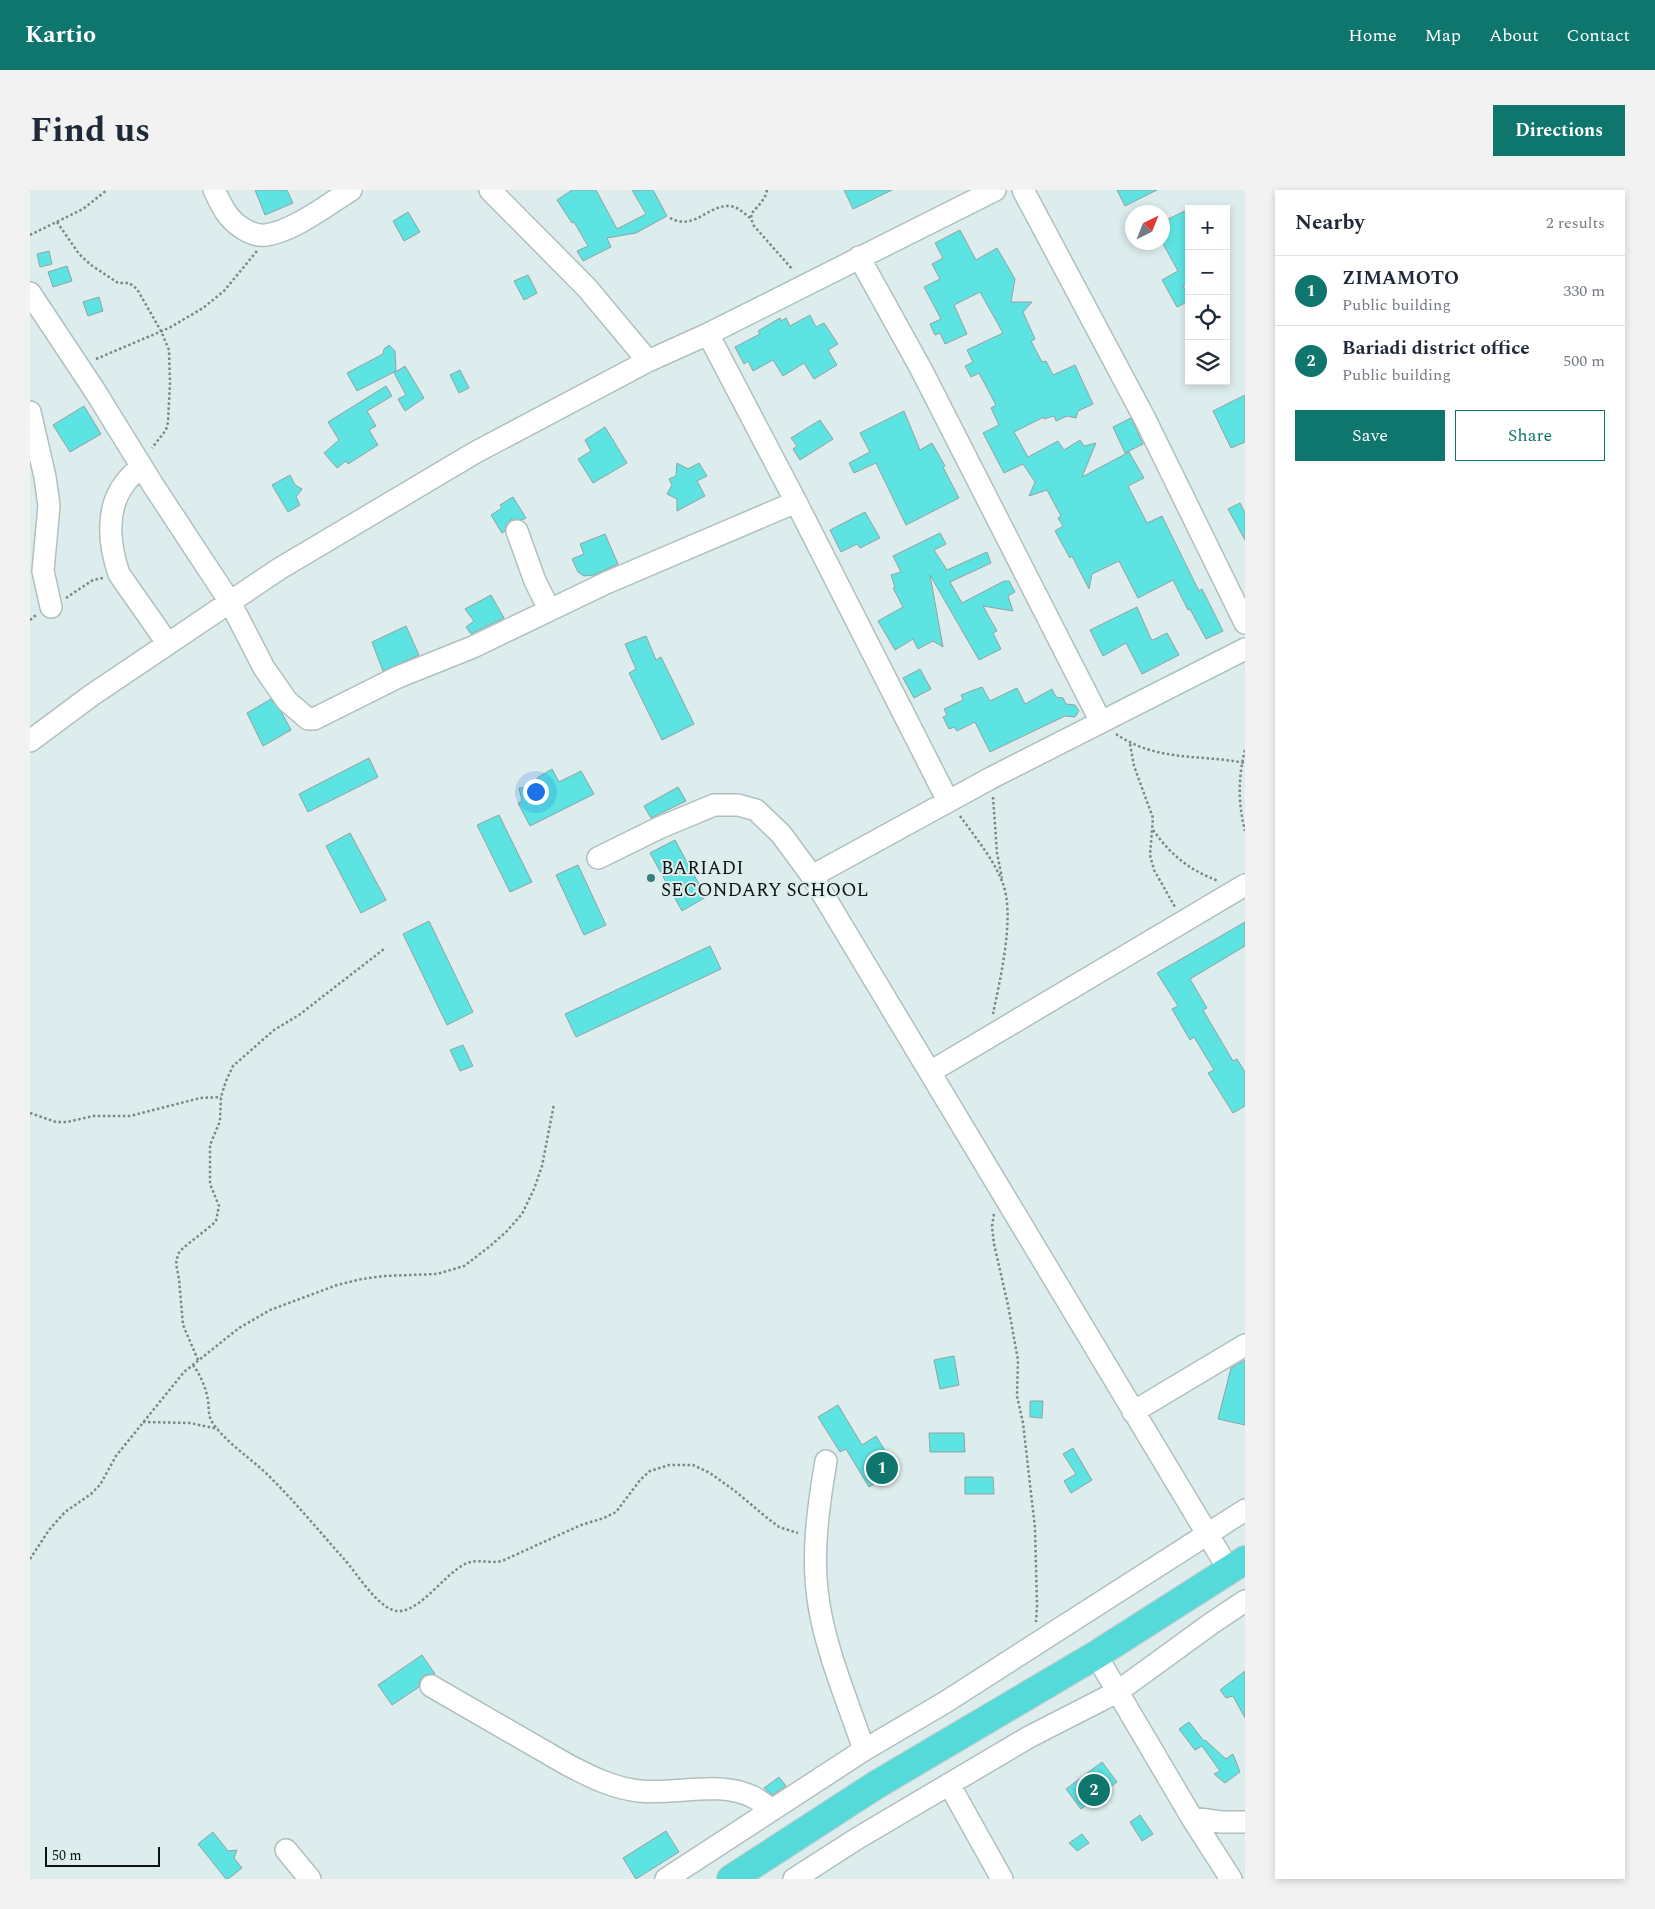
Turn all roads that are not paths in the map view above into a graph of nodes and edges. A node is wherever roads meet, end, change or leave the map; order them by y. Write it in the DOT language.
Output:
graph roads {
  1 [pos="214,190"];
  2 [pos="351,190"];
  3 [pos="490,190"];
  4 [pos="995,190"];
  5 [pos="1023,190"];
  6 [pos="859,257"];
  7 [pos="30,293"];
  8 [pos="708,334"];
  9 [pos="648,361"];
  10 [pos="30,412"];
  11 [pos="141,466"];
  12 [pos="796,502"];
  13 [pos="517,531"];
  14 [pos="230,602"];
  15 [pos="51,607"];
  16 [pos="550,609"];
  17 [pos="1245,623"];
  18 [pos="168,644"];
  19 [pos="1245,649"];
  20 [pos="1101,722"];
  21 [pos="30,741"];
  22 [pos="948,801"];
  23 [pos="598,858"];
  24 [pos="812,876"];
  25 [pos="1242,887"];
  26 [pos="930,1072"];
  27 [pos="1245,1345"];
  28 [pos="1133,1412"];
  29 [pos="826,1461"];
  30 [pos="1245,1510"];
  31 [pos="1208,1534"];
  32 [pos="1237,1565"];
  33 [pos="1245,1601"];
  34 [pos="1096,1655"];
  35 [pos="431,1686"];
  36 [pos="1117,1692"];
  37 [pos="864,1750"];
  38 [pos="949,1784"];
  39 [pos="772,1810"];
  40 [pos="1192,1818"];
  41 [pos="1245,1822"];
  42 [pos="286,1850"];
  43 [pos="310,1879"];
  44 [pos="666,1879"];
  45 [pos="731,1879"];
  46 [pos="794,1879"];
  47 [pos="1002,1879"];
  48 [pos="1232,1879"];
  1 -- 2 [label="street"];
  3 -- 9 [label="street"];
  4 -- 6 [label="street"];
  5 -- 17 [label="street"];
  6 -- 8 [label="street"];
  6 -- 20 [label="street"];
  7 -- 11 [label="street"];
  8 -- 9 [label="street"];
  8 -- 12 [label="street"];
  9 -- 14 [label="street"];
  10 -- 15 [label="street"];
  11 -- 14 [label="street"];
  11 -- 18 [label="street"];
  12 -- 16 [label="street"];
  12 -- 22 [label="street"];
  13 -- 16 [label="street"];
  14 -- 16 [label="street"];
  14 -- 18 [label="street"];
  18 -- 21 [label="street"];
  19 -- 20 [label="street"];
  20 -- 22 [label="street"];
  22 -- 24 [label="street"];
  23 -- 24 [label="street"];
  24 -- 26 [label="street"];
  25 -- 26 [label="street"];
  26 -- 28 [label="street"];
  27 -- 28 [label="street"];
  28 -- 31 [label="street"];
  29 -- 37 [label="street"];
  30 -- 31 [label="street"];
  31 -- 32 [label="street"];
  31 -- 37 [label="street"];
  32 -- 34 [label="highway"];
  33 -- 36 [label="street"];
  34 -- 36 [label="street"];
  34 -- 45 [label="highway"];
  35 -- 39 [label="street"];
  36 -- 38 [label="street"];
  36 -- 40 [label="street"];
  37 -- 39 [label="street"];
  38 -- 46 [label="street"];
  38 -- 47 [label="street"];
  39 -- 44 [label="street"];
  40 -- 41 [label="street"];
  40 -- 48 [label="street"];
  42 -- 43 [label="street"];
}
